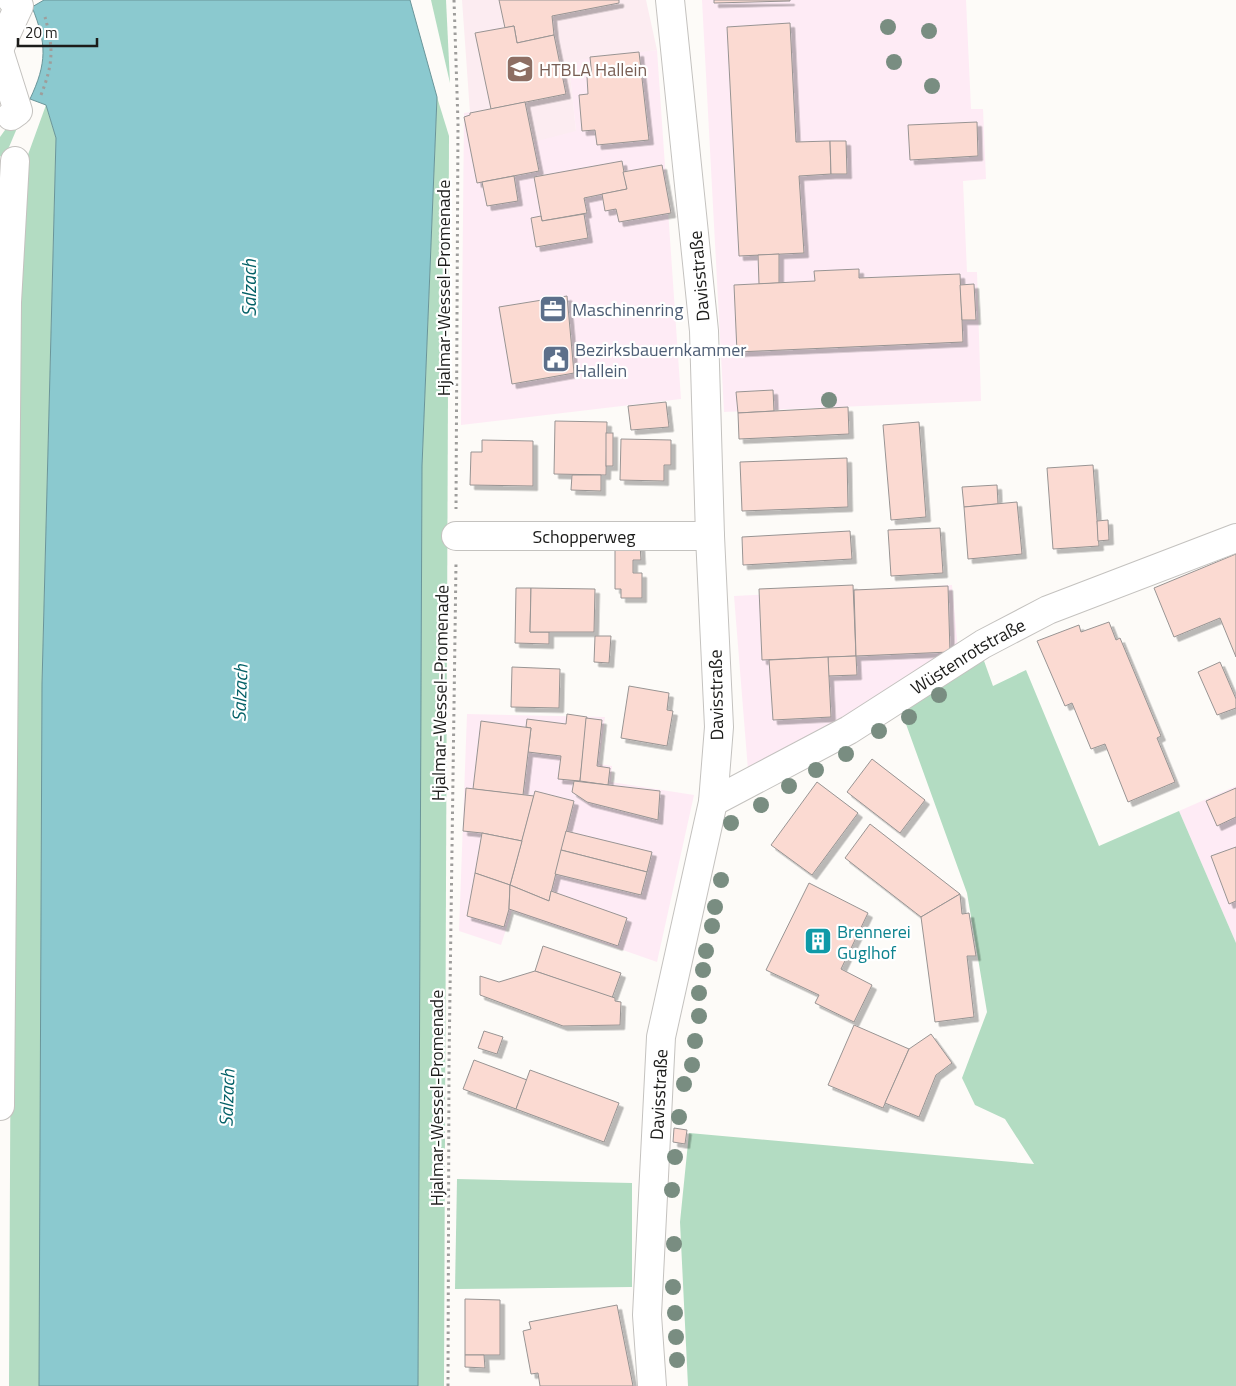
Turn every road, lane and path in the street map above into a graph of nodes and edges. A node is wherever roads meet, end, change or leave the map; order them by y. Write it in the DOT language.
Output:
graph roads {
  1 [pos="12,0"];
  2 [pos="454,0"];
  3 [pos="670,0"];
  4 [pos="0,47"];
  5 [pos="0,54"];
  6 [pos="11,116"];
  7 [pos="9,165"];
  8 [pos="456,536"];
  9 [pos="710,536"];
  10 [pos="1236,538"];
  11 [pos="713,802"];
  12 [pos="0,1106"];
  13 [pos="448,1386"];
  14 [pos="652,1386"];
  1 -- 4 [label="street"];
  2 -- 8 [label="path, Hjalmar-Wessel-Promenade"];
  3 -- 9 [label="street, Davisstraße"];
  5 -- 6 [label="street"];
  7 -- 12 [label="street"];
  8 -- 9 [label="street, Schopperweg"];
  8 -- 13 [label="path, Hjalmar-Wessel-Promenade"];
  9 -- 11 [label="street, Davisstraße"];
  10 -- 11 [label="street, Wüstenrotstraße"];
  11 -- 14 [label="street, Davisstraße"];
}
